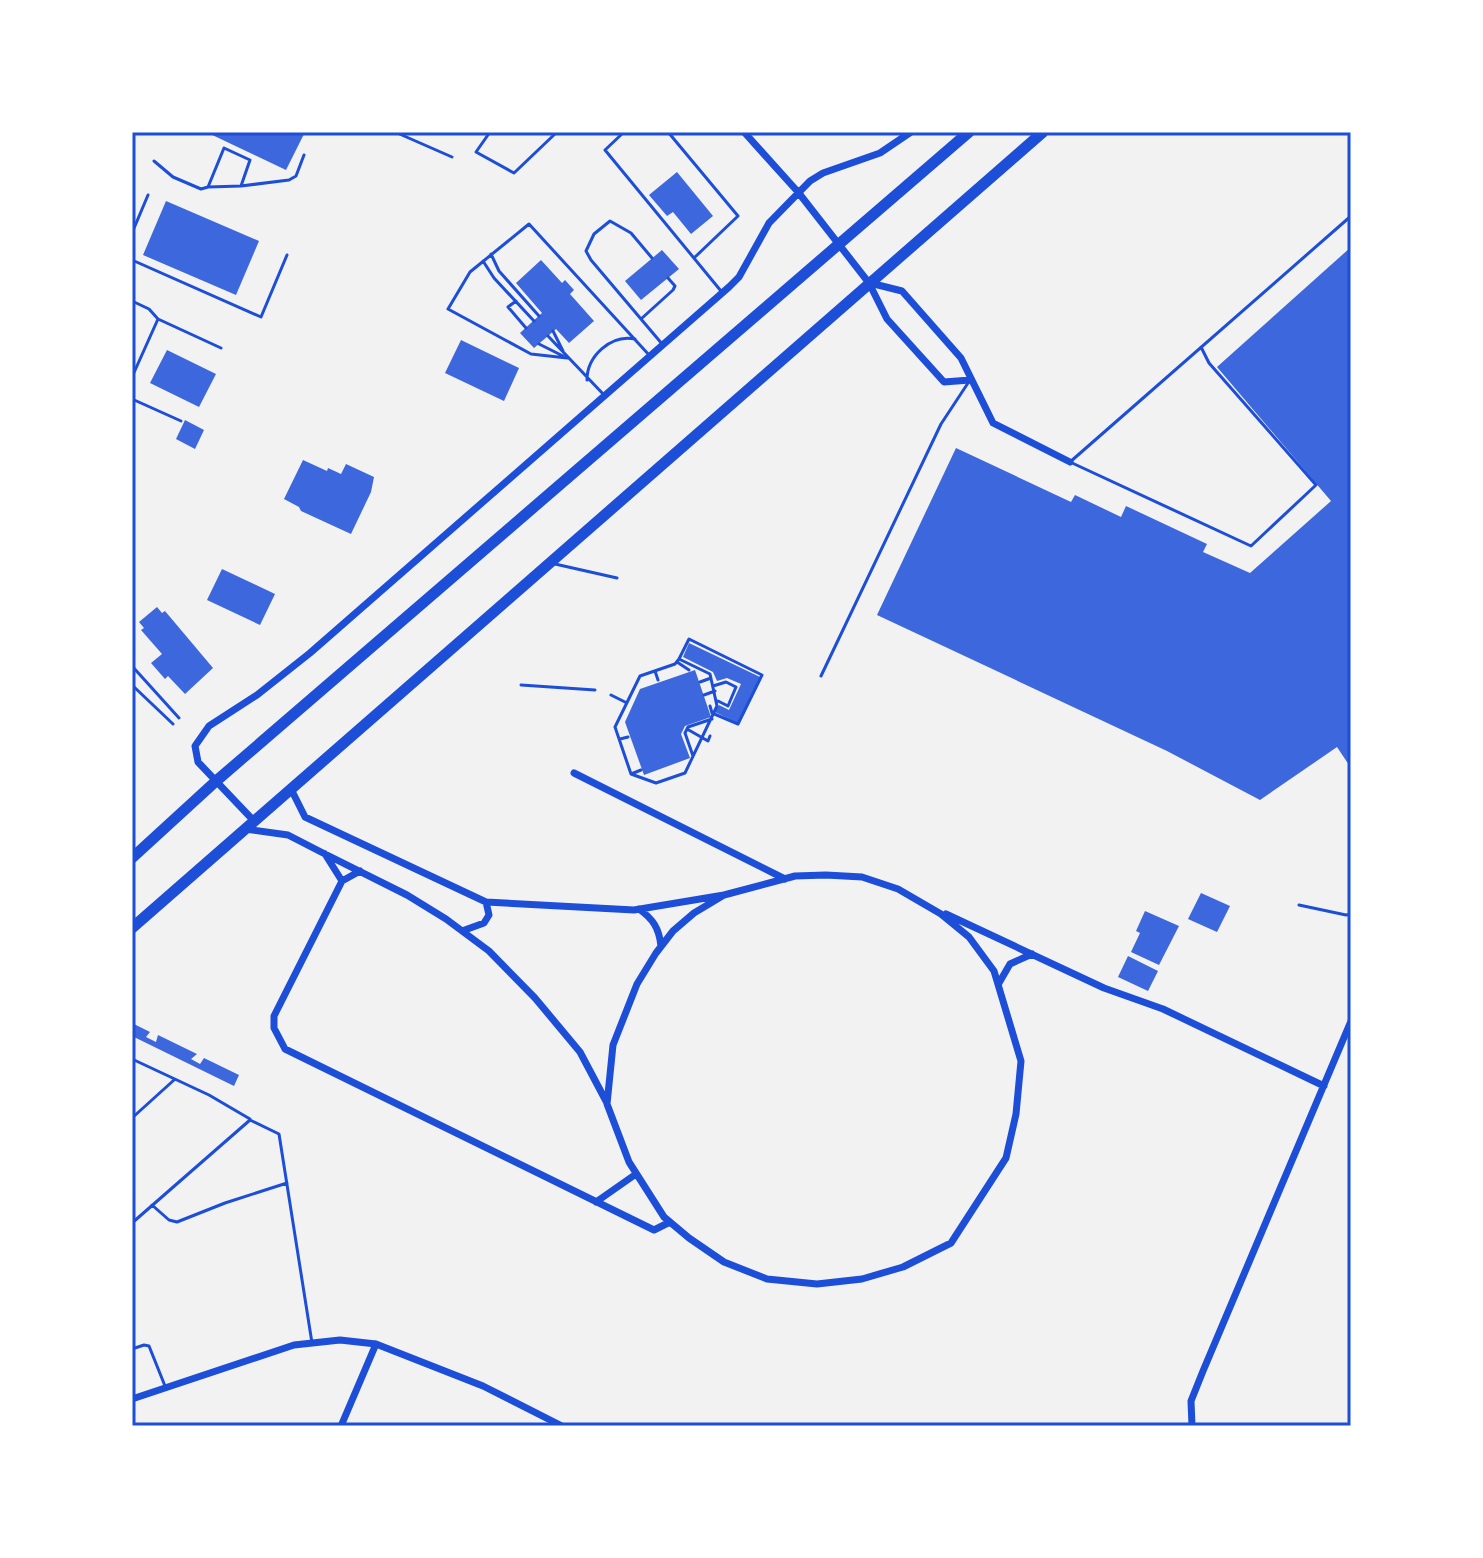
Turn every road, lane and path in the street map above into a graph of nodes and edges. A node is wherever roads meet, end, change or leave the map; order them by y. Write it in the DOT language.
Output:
graph roads {
  1 [pos="395,132"];
  2 [pos="490,132"];
  3 [pos="546,132"];
  4 [pos="557,132"];
  5 [pos="624,132"];
  6 [pos="668,132"];
  7 [pos="744,132"];
  8 [pos="911,132"];
  9 [pos="969,132"];
  10 [pos="1043,132"];
  11 [pos="552,136"];
  12 [pos="304,155"];
  13 [pos="452,157"];
  14 [pos="154,161"];
  15 [pos="241,186"];
  16 [pos="208,187"];
  17 [pos="798,192"];
  18 [pos="148,195"];
  19 [pos="1351,216"];
  20 [pos="132,233"];
  21 [pos="839,244"];
  22 [pos="491,254"];
  23 [pos="287,255"];
  24 [pos="652,258"];
  25 [pos="693,258"];
  26 [pos="132,260"];
  27 [pos="483,261"];
  28 [pos="668,278"];
  29 [pos="869,283"];
  30 [pos="722,293"];
  31 [pos="132,301"];
  32 [pos="516,301"];
  33 [pos="539,316"];
  34 [pos="158,319"];
  35 [pos="641,319"];
  36 [pos="534,321"];
  37 [pos="526,328"];
  38 [pos="553,331"];
  39 [pos="548,336"];
  40 [pos="635,339"];
  41 [pos="539,344"];
  42 [pos="663,345"];
  43 [pos="1201,347"];
  44 [pos="221,348"];
  45 [pos="650,356"];
  46 [pos="567,358"];
  47 [pos="132,377"];
  48 [pos="587,380"];
  49 [pos="970,380"];
  50 [pos="605,396"];
  51 [pos="132,399"];
  52 [pos="181,421"];
  53 [pos="1070,462"];
  54 [pos="549,563"];
  55 [pos="617,578"];
  56 [pos="678,660"];
  57 [pos="132,666"];
  58 [pos="689,670"];
  59 [pos="655,671"];
  60 [pos="821,676"];
  61 [pos="711,678"];
  62 [pos="658,680"];
  63 [pos="700,682"];
  64 [pos="132,685"];
  65 [pos="521,685"];
  66 [pos="714,689"];
  67 [pos="595,690"];
  68 [pos="611,695"];
  69 [pos="704,695"];
  70 [pos="717,700"];
  71 [pos="626,702"];
  72 [pos="710,706"];
  73 [pos="713,716"];
  74 [pos="179,718"];
  75 [pos="173,724"];
  76 [pos="687,729"];
  77 [pos="710,736"];
  78 [pos="628,737"];
  79 [pos="703,738"];
  80 [pos="620,739"];
  81 [pos="693,757"];
  82 [pos="682,763"];
  83 [pos="670,769"];
  84 [pos="641,770"];
  85 [pos="574,773"];
  86 [pos="657,773"];
  87 [pos="685,773"];
  88 [pos="631,774"];
  89 [pos="673,777"];
  90 [pos="215,782"];
  91 [pos="660,782"];
  92 [pos="291,789"];
  93 [pos="250,825"];
  94 [pos="323,853"];
  95 [pos="132,858"];
  96 [pos="360,871"];
  97 [pos="785,879"];
  98 [pos="342,881"];
  99 [pos="724,895"];
  100 [pos="486,902"];
  101 [pos="922,903"];
  102 [pos="1299,905"];
  103 [pos="639,909"];
  104 [pos="1351,914"];
  105 [pos="132,928"];
  106 [pos="462,931"];
  107 [pos="661,946"];
  108 [pos="1032,954"];
  109 [pos="999,985"];
  110 [pos="1351,1021"];
  111 [pos="132,1059"];
  112 [pos="175,1079"];
  113 [pos="1324,1086"];
  114 [pos="607,1104"];
  115 [pos="132,1118"];
  116 [pos="250,1120"];
  117 [pos="636,1174"];
  118 [pos="287,1183"];
  119 [pos="596,1202"];
  120 [pos="152,1205"];
  121 [pos="670,1222"];
  122 [pos="132,1223"];
  123 [pos="312,1344"];
  124 [pos="376,1344"];
  125 [pos="132,1349"];
  126 [pos="166,1388"];
  127 [pos="132,1399"];
  128 [pos="1191,1424"];
  129 [pos="341,1426"];
  130 [pos="562,1426"];
  1 -- 13 [label="lane"];
  2 -- 11 [label="lane"];
  3 -- 11 [label="lane"];
  4 -- 11 [label="lane"];
  5 -- 25 [label="lane"];
  6 -- 25 [label="lane"];
  7 -- 17 [label="street"];
  8 -- 17 [label="street"];
  9 -- 21 [label="main road"];
  10 -- 29 [label="main road"];
  12 -- 15 [label="lane"];
  14 -- 16 [label="lane"];
  15 -- 16 [label="lane"];
  15 -- 16 [label="lane"];
  17 -- 21 [label="street"];
  17 -- 30 [label="street"];
  18 -- 20 [label="lane"];
  19 -- 43 [label="lane"];
  21 -- 29 [label="street"];
  21 -- 90 [label="main road"];
  22 -- 27 [label="lane"];
  22 -- 33 [label="lane"];
  22 -- 40 [label="lane"];
  23 -- 26 [label="lane"];
  24 -- 35 [label="lane"];
  25 -- 30 [label="lane"];
  27 -- 32 [label="lane"];
  27 -- 46 [label="lane"];
  28 -- 35 [label="lane"];
  29 -- 49 [label="street"];
  29 -- 49 [label="street"];
  29 -- 54 [label="main road"];
  30 -- 42 [label="street"];
  31 -- 34 [label="lane"];
  32 -- 36 [label="lane"];
  32 -- 37 [label="lane"];
  34 -- 44 [label="lane"];
  34 -- 47 [label="lane"];
  35 -- 42 [label="lane"];
  38 -- 46 [label="lane"];
  39 -- 46 [label="lane"];
  40 -- 45 [label="lane"];
  40 -- 48 [label="lane"];
  41 -- 46 [label="lane"];
  42 -- 45 [label="street"];
  43 -- 53 [label="lane"];
  43 -- 53 [label="lane"];
  45 -- 50 [label="street"];
  46 -- 48 [label="lane"];
  48 -- 50 [label="lane"];
  49 -- 53 [label="street"];
  49 -- 60 [label="lane"];
  50 -- 90 [label="street"];
  51 -- 52 [label="lane"];
  54 -- 55 [label="lane"];
  54 -- 92 [label="main road"];
  56 -- 58 [label="path"];
  56 -- 59 [label="path"];
  56 -- 61 [label="path"];
  56 -- 73 [label="path"];
  57 -- 74 [label="lane"];
  59 -- 62 [label="path"];
  59 -- 71 [label="path"];
  61 -- 63 [label="path"];
  61 -- 66 [label="path"];
  64 -- 75 [label="lane"];
  65 -- 67 [label="path"];
  66 -- 69 [label="path"];
  66 -- 70 [label="path"];
  66 -- 70 [label="path"];
  68 -- 71 [label="path"];
  70 -- 73 [label="path"];
  71 -- 80 [label="path"];
  72 -- 73 [label="path"];
  73 -- 76 [label="path"];
  73 -- 79 [label="path"];
  76 -- 79 [label="path"];
  76 -- 81 [label="path"];
  77 -- 79 [label="path"];
  78 -- 80 [label="path"];
  79 -- 81 [label="path"];
  80 -- 88 [label="path"];
  81 -- 87 [label="path"];
  82 -- 87 [label="path"];
  83 -- 89 [label="path"];
  84 -- 88 [label="path"];
  85 -- 97 [label="street"];
  86 -- 91 [label="path"];
  87 -- 89 [label="path"];
  88 -- 91 [label="path"];
  89 -- 91 [label="path"];
  90 -- 93 [label="street"];
  90 -- 95 [label="main road"];
  92 -- 93 [label="main road"];
  92 -- 100 [label="street"];
  93 -- 94 [label="street"];
  93 -- 105 [label="main road"];
  94 -- 96 [label="street"];
  94 -- 98 [label="street"];
  96 -- 98 [label="street"];
  96 -- 106 [label="street"];
  97 -- 99 [label="street"];
  97 -- 101 [label="street"];
  98 -- 119 [label="street"];
  99 -- 103 [label="street"];
  99 -- 107 [label="street"];
  100 -- 103 [label="street"];
  100 -- 106 [label="street"];
  101 -- 108 [label="street"];
  101 -- 109 [label="street"];
  102 -- 104 [label="lane"];
  103 -- 107 [label="street"];
  106 -- 114 [label="street"];
  107 -- 114 [label="street"];
  108 -- 109 [label="street"];
  108 -- 113 [label="street"];
  109 -- 121 [label="street"];
  110 -- 113 [label="street"];
  111 -- 112 [label="lane"];
  112 -- 115 [label="lane"];
  112 -- 116 [label="lane"];
  113 -- 128 [label="street"];
  114 -- 117 [label="street"];
  116 -- 118 [label="lane"];
  116 -- 120 [label="lane"];
  117 -- 119 [label="street"];
  117 -- 121 [label="street"];
  118 -- 120 [label="lane"];
  118 -- 123 [label="lane"];
  119 -- 121 [label="street"];
  120 -- 122 [label="lane"];
  123 -- 124 [label="street"];
  123 -- 126 [label="street"];
  124 -- 129 [label="street"];
  124 -- 130 [label="street"];
  125 -- 126 [label="lane"];
  126 -- 127 [label="street"];
}
